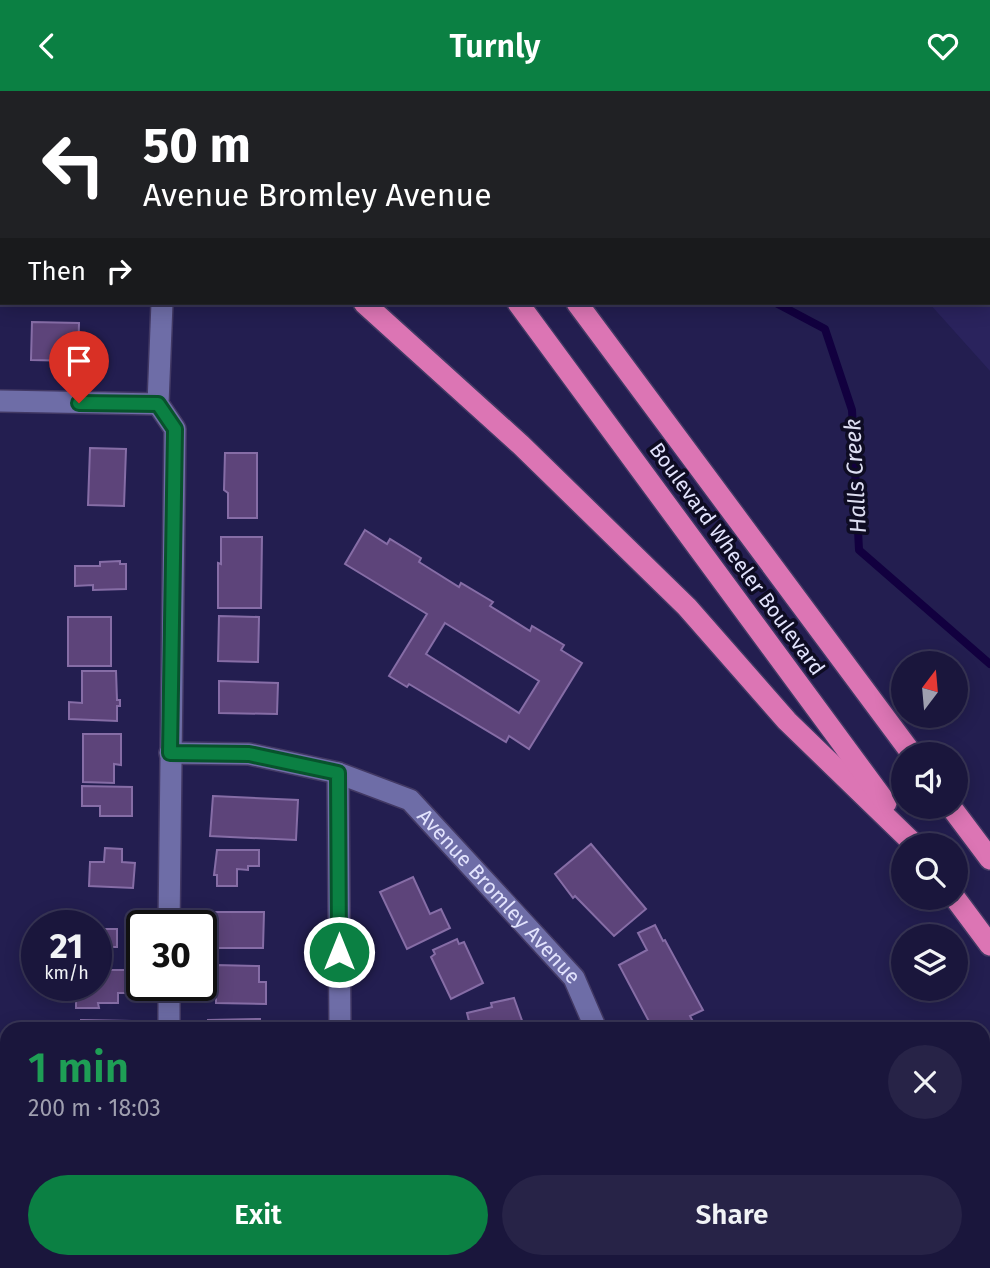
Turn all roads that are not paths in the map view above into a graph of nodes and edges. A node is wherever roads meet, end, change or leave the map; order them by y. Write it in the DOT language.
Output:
graph roads {
  1 [pos="162,305"];
  2 [pos="366,305"];
  3 [pos="519,305"];
  4 [pos="578,305"];
  5 [pos="0,401"];
  6 [pos="158,404"];
  7 [pos="903,742"];
  8 [pos="170,753"];
  9 [pos="338,773"];
  10 [pos="960,819"];
  11 [pos="904,833"];
  12 [pos="907,833"];
  13 [pos="990,859"];
  14 [pos="169,910"];
  15 [pos="965,910"];
  16 [pos="990,945"];
  17 [pos="169,1001"];
  18 [pos="169,1022"];
  19 [pos="340,1022"];
  20 [pos="593,1022"];
  1 -- 6 [label="street"];
  2 -- 11 [label="highway"];
  3 -- 12 [label="highway, Boulevard Wheeler Boulevard"];
  4 -- 7 [label="highway, Boulevard Wheeler Boulevard"];
  5 -- 6 [label="street"];
  6 -- 8 [label="street"];
  8 -- 9 [label="street, Avenue Bromley Avenue"];
  8 -- 14 [label="street"];
  9 -- 19 [label="street"];
  9 -- 20 [label="street, Avenue Bromley Avenue"];
  10 -- 13 [label="highway"];
  15 -- 16 [label="highway"];
  17 -- 18 [label="street"];
}
